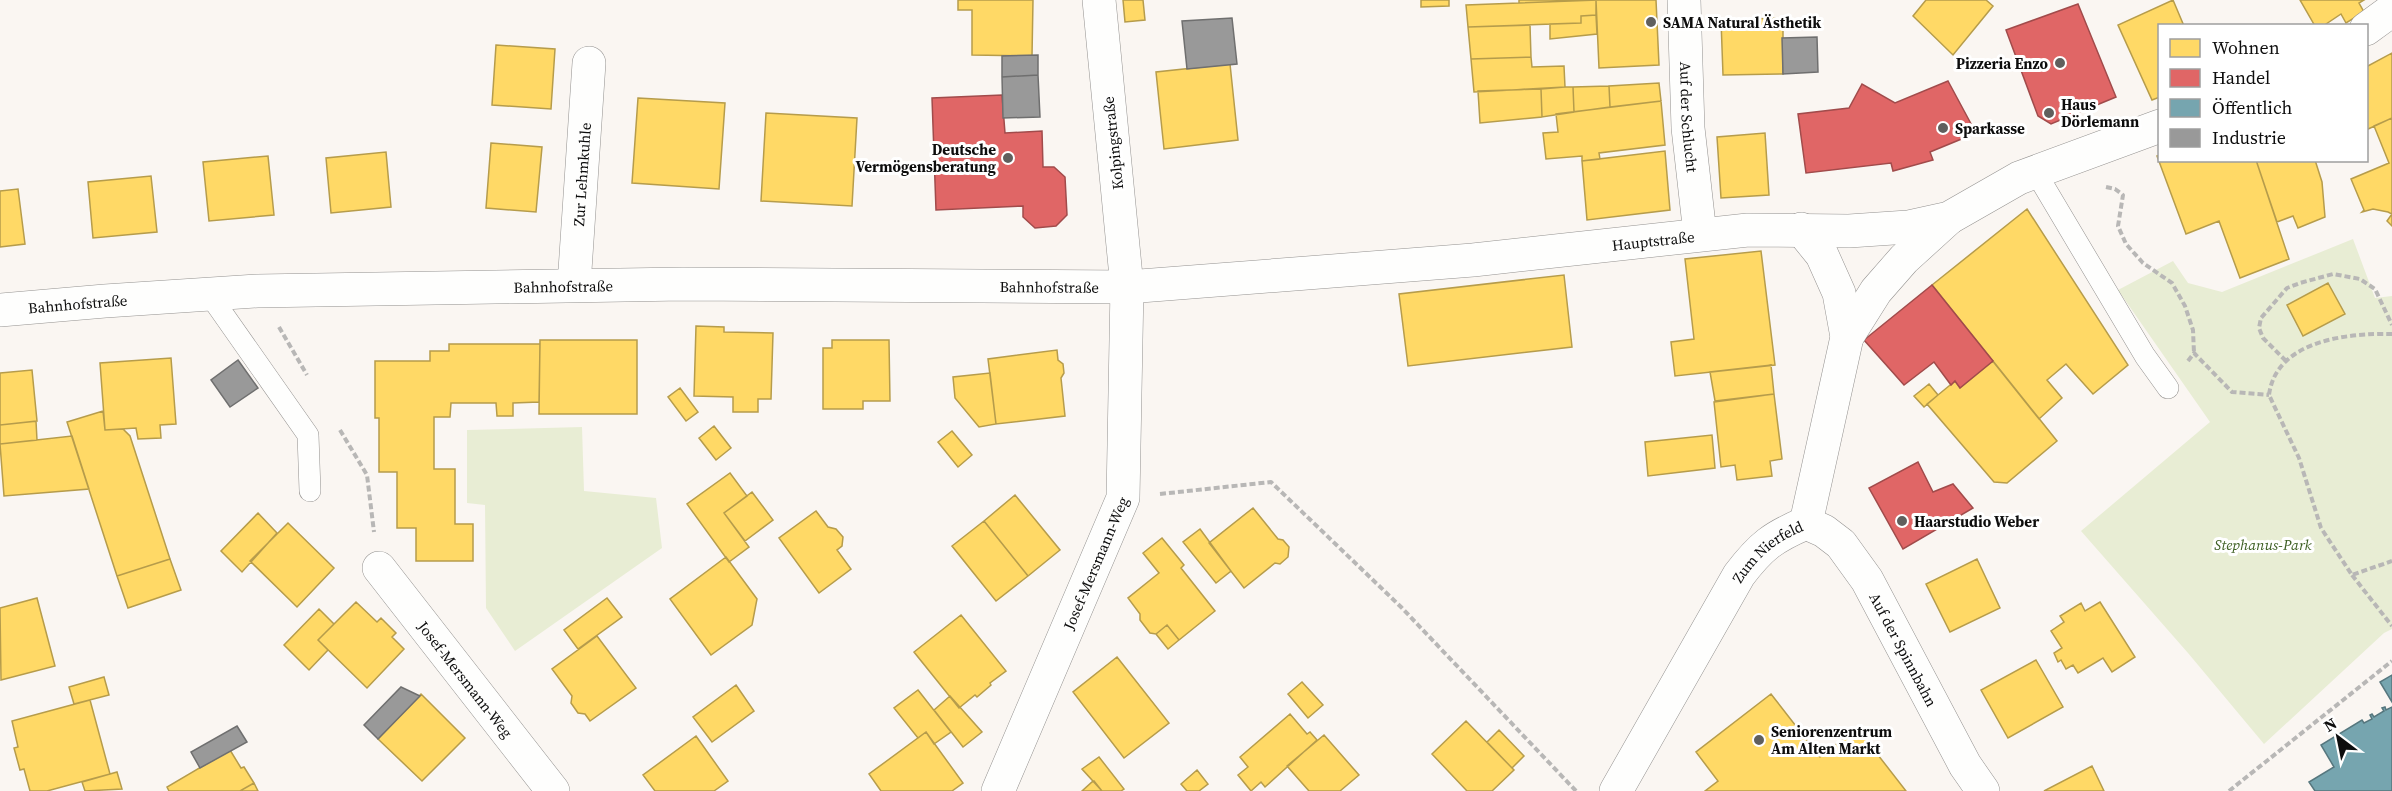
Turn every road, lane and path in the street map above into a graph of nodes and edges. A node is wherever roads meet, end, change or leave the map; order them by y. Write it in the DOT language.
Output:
graph roads {
  1 [pos="1099,0"];
  2 [pos="1684,0"];
  3 [pos="2392,10"];
  4 [pos="2368,28"];
  5 [pos="589,63"];
  6 [pos="2158,127"];
  7 [pos="2035,171"];
  8 [pos="2097,184"];
  9 [pos="1949,218"];
  10 [pos="1801,230"];
  11 [pos="1700,234"];
  12 [pos="574,285"];
  13 [pos="1127,287"];
  14 [pos="209,294"];
  15 [pos="0,310"];
  16 [pos="2392,324"];
  17 [pos="2392,334"];
  18 [pos="1847,338"];
  19 [pos="2194,353"];
  20 [pos="2286,361"];
  21 [pos="2168,388"];
  22 [pos="2269,395"];
  23 [pos="310,491"];
  24 [pos="1123,498"];
  25 [pos="1806,523"];
  26 [pos="2392,561"];
  27 [pos="379,568"];
  28 [pos="2352,575"];
  29 [pos="2392,626"];
  30 [pos="2392,661"];
  31 [pos="553,791"];
  32 [pos="998,791"];
  33 [pos="1576,791"];
  34 [pos="1616,791"];
  35 [pos="1983,791"];
  36 [pos="2229,791"];
  1 -- 13 [label="street, Kolpingstraße"];
  2 -- 11 [label="street, Auf der Schlucht"];
  3 -- 4 [label="street"];
  5 -- 12 [label="street, Zur Lehmkuhle"];
  6 -- 7 [label="street, Hauptstraße"];
  7 -- 9 [label="street, Hauptstraße"];
  7 -- 21 [label="lane"];
  8 -- 19 [label="path"];
  9 -- 10 [label="street, Hauptstraße"];
  9 -- 18 [label="street"];
  10 -- 11 [label="street, Hauptstraße"];
  10 -- 18 [label="street, Zum Nierfeld"];
  11 -- 13 [label="street, Hauptstraße"];
  12 -- 13 [label="street, Bahnhofstraße"];
  12 -- 14 [label="street, Bahnhofstraße"];
  13 -- 24 [label="street, Josef-Mersmann-Weg"];
  14 -- 15 [label="street, Bahnhofstraße"];
  14 -- 23 [label="lane"];
  16 -- 20 [label="path"];
  17 -- 20 [label="path"];
  18 -- 25 [label="street, Zum Nierfeld"];
  19 -- 21 [label="path"];
  19 -- 22 [label="path"];
  20 -- 22 [label="path"];
  22 -- 28 [label="path"];
  24 -- 32 [label="street, Josef-Mersmann-Weg"];
  24 -- 33 [label="path"];
  25 -- 34 [label="street, Zum Nierfeld"];
  25 -- 35 [label="street, Auf der Spinnbahn"];
  26 -- 28 [label="path"];
  27 -- 31 [label="street, Josef-Mersmann-Weg"];
  28 -- 29 [label="path"];
  30 -- 36 [label="path"];
}
